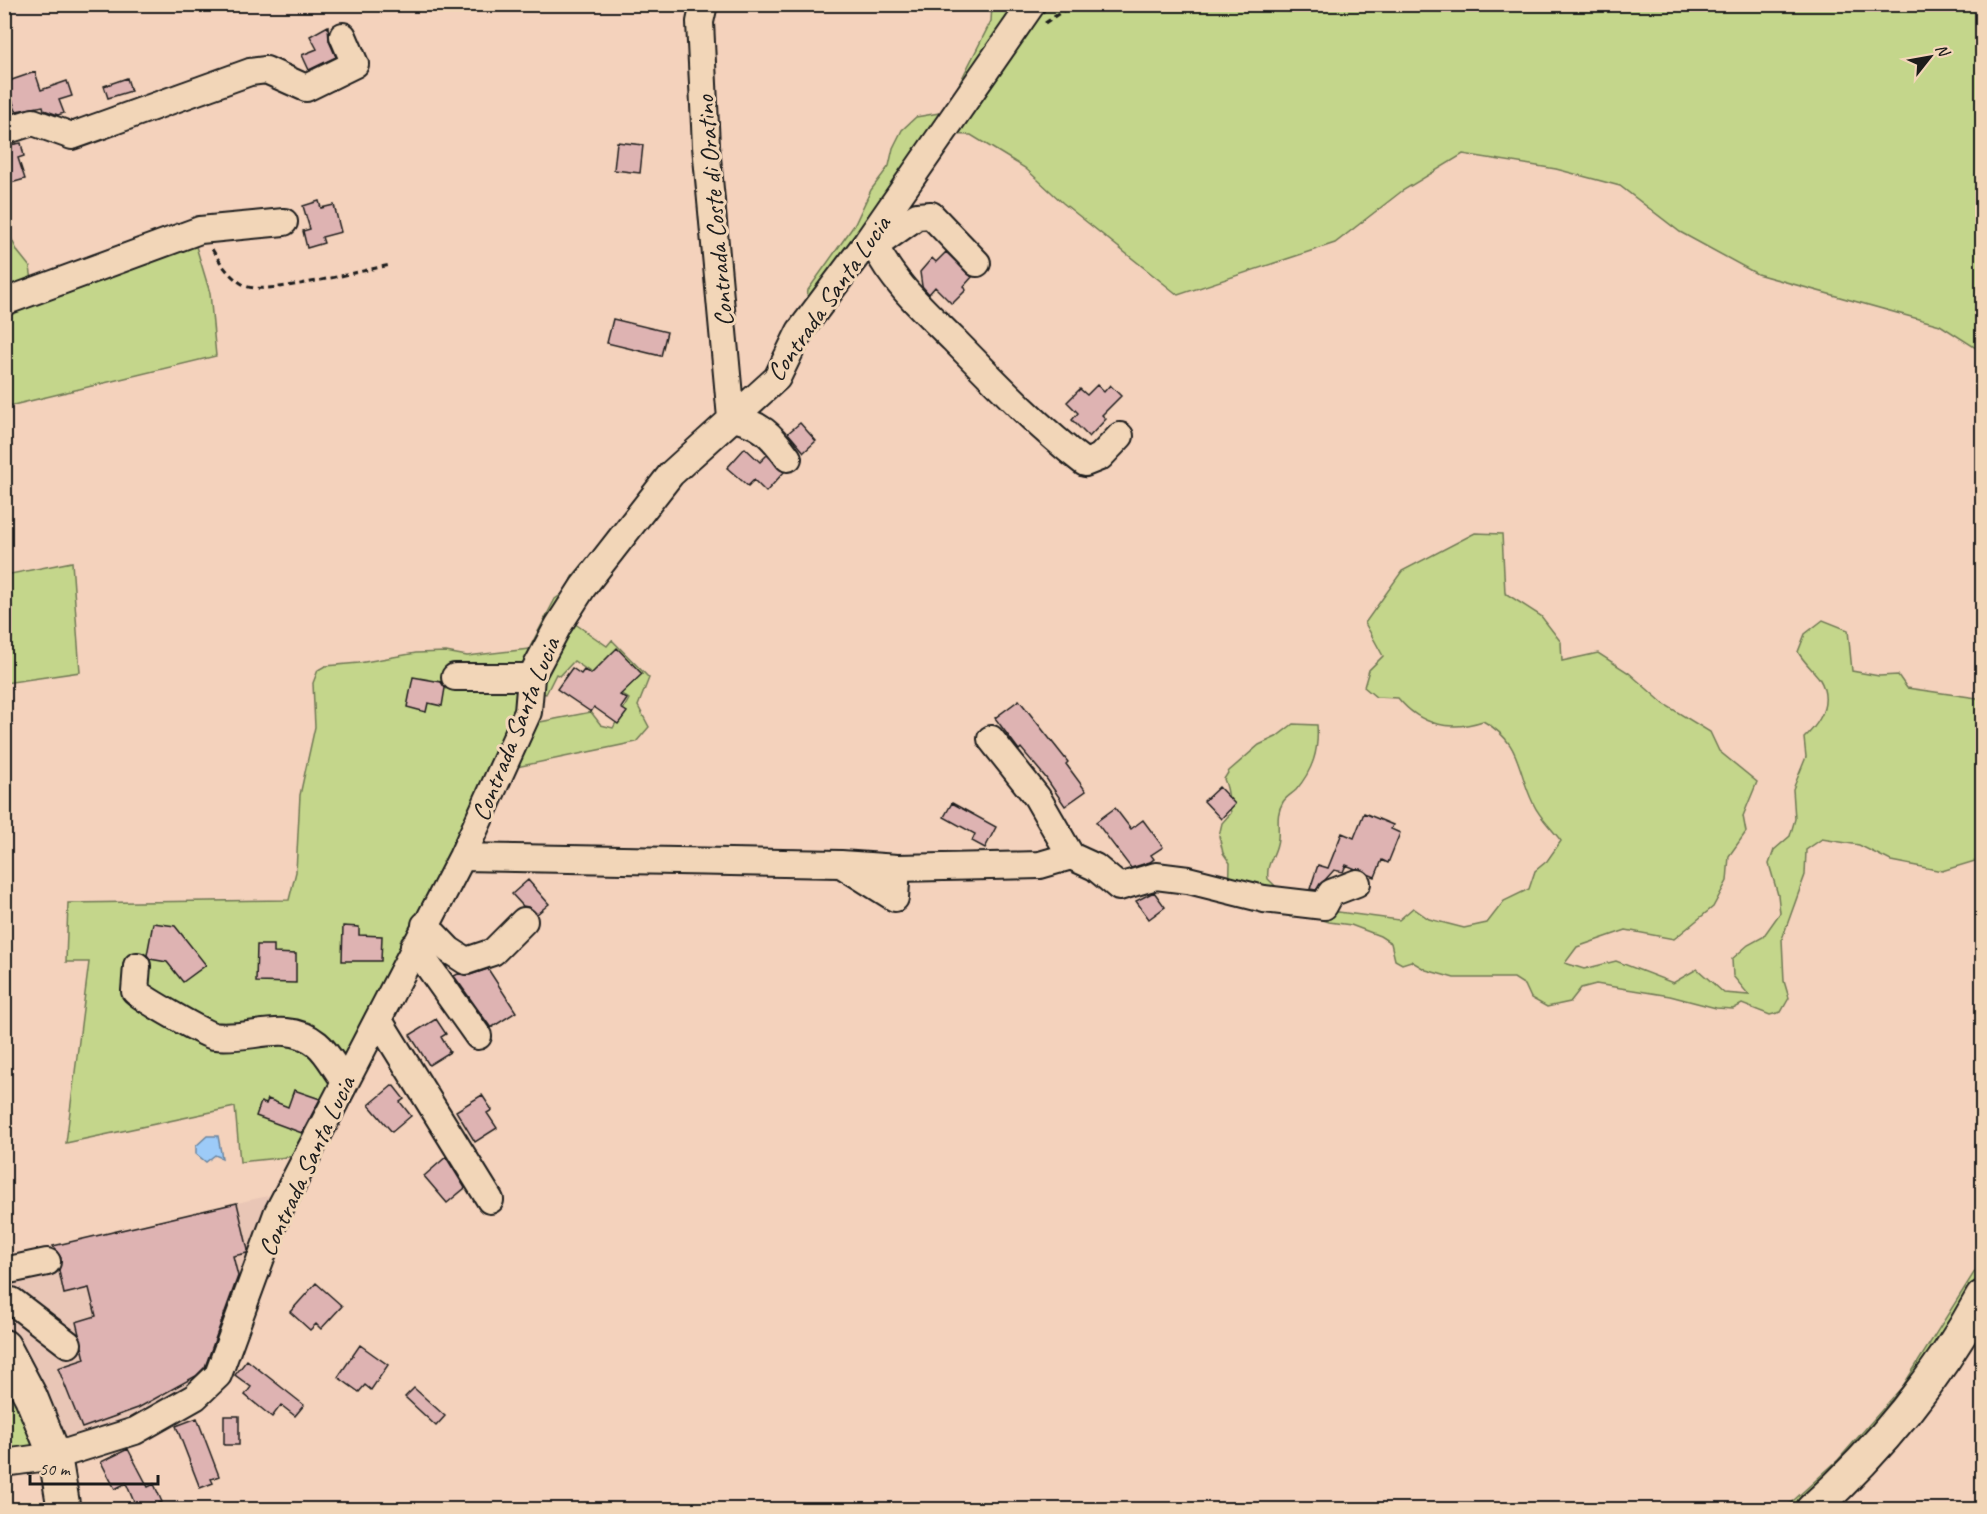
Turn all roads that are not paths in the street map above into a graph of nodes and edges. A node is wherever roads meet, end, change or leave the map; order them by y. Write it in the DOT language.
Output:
graph roads {
  1 [pos="704,4"];
  2 [pos="1032,4"];
  3 [pos="343,36"];
  4 [pos="4,131"];
  5 [pos="284,222"];
  6 [pos="871,244"];
  7 [pos="977,263"];
  8 [pos="4,302"];
  9 [pos="731,418"];
  10 [pos="1120,436"];
  11 [pos="788,458"];
  12 [pos="455,677"];
  13 [pos="531,677"];
  14 [pos="991,739"];
  15 [pos="1071,856"];
  16 [pos="462,857"];
  17 [pos="1357,883"];
  18 [pos="524,921"];
  19 [pos="420,936"];
  20 [pos="137,966"];
  21 [pos="378,1019"];
  22 [pos="478,1036"];
  23 [pos="345,1081"];
  24 [pos="490,1200"];
  25 [pos="47,1262"];
  26 [pos="4,1271"];
  27 [pos="1983,1297"];
  28 [pos="4,1302"];
  29 [pos="1974,1320"];
  30 [pos="68,1344"];
  31 [pos="4,1346"];
  32 [pos="55,1456"];
  33 [pos="4,1463"];
  34 [pos="64,1509"];
  35 [pos="1812,1509"];
  1 -- 9 [label="street, Contrada Coste di Oratino"];
  2 -- 6 [label="street, Contrada Santa Lucia"];
  3 -- 4 [label="street"];
  5 -- 8 [label="street"];
  6 -- 7 [label="street"];
  6 -- 9 [label="street, Contrada Santa Lucia"];
  6 -- 10 [label="street"];
  9 -- 11 [label="street"];
  9 -- 13 [label="street, Contrada Santa Lucia"];
  12 -- 13 [label="street"];
  13 -- 16 [label="street, Contrada Santa Lucia"];
  14 -- 15 [label="street"];
  15 -- 16 [label="street"];
  15 -- 17 [label="street"];
  16 -- 19 [label="street, Contrada Santa Lucia"];
  18 -- 19 [label="street"];
  19 -- 21 [label="street, Contrada Santa Lucia"];
  19 -- 22 [label="street"];
  20 -- 23 [label="street"];
  21 -- 23 [label="street, Contrada Santa Lucia"];
  21 -- 24 [label="street"];
  23 -- 32 [label="street, Contrada Santa Lucia"];
  25 -- 26 [label="street"];
  27 -- 29 [label="main road"];
  28 -- 30 [label="street"];
  29 -- 35 [label="main road"];
  31 -- 32 [label="main road"];
  32 -- 33 [label="street, Contrada Santa Lucia"];
  32 -- 34 [label="main road"];
}
